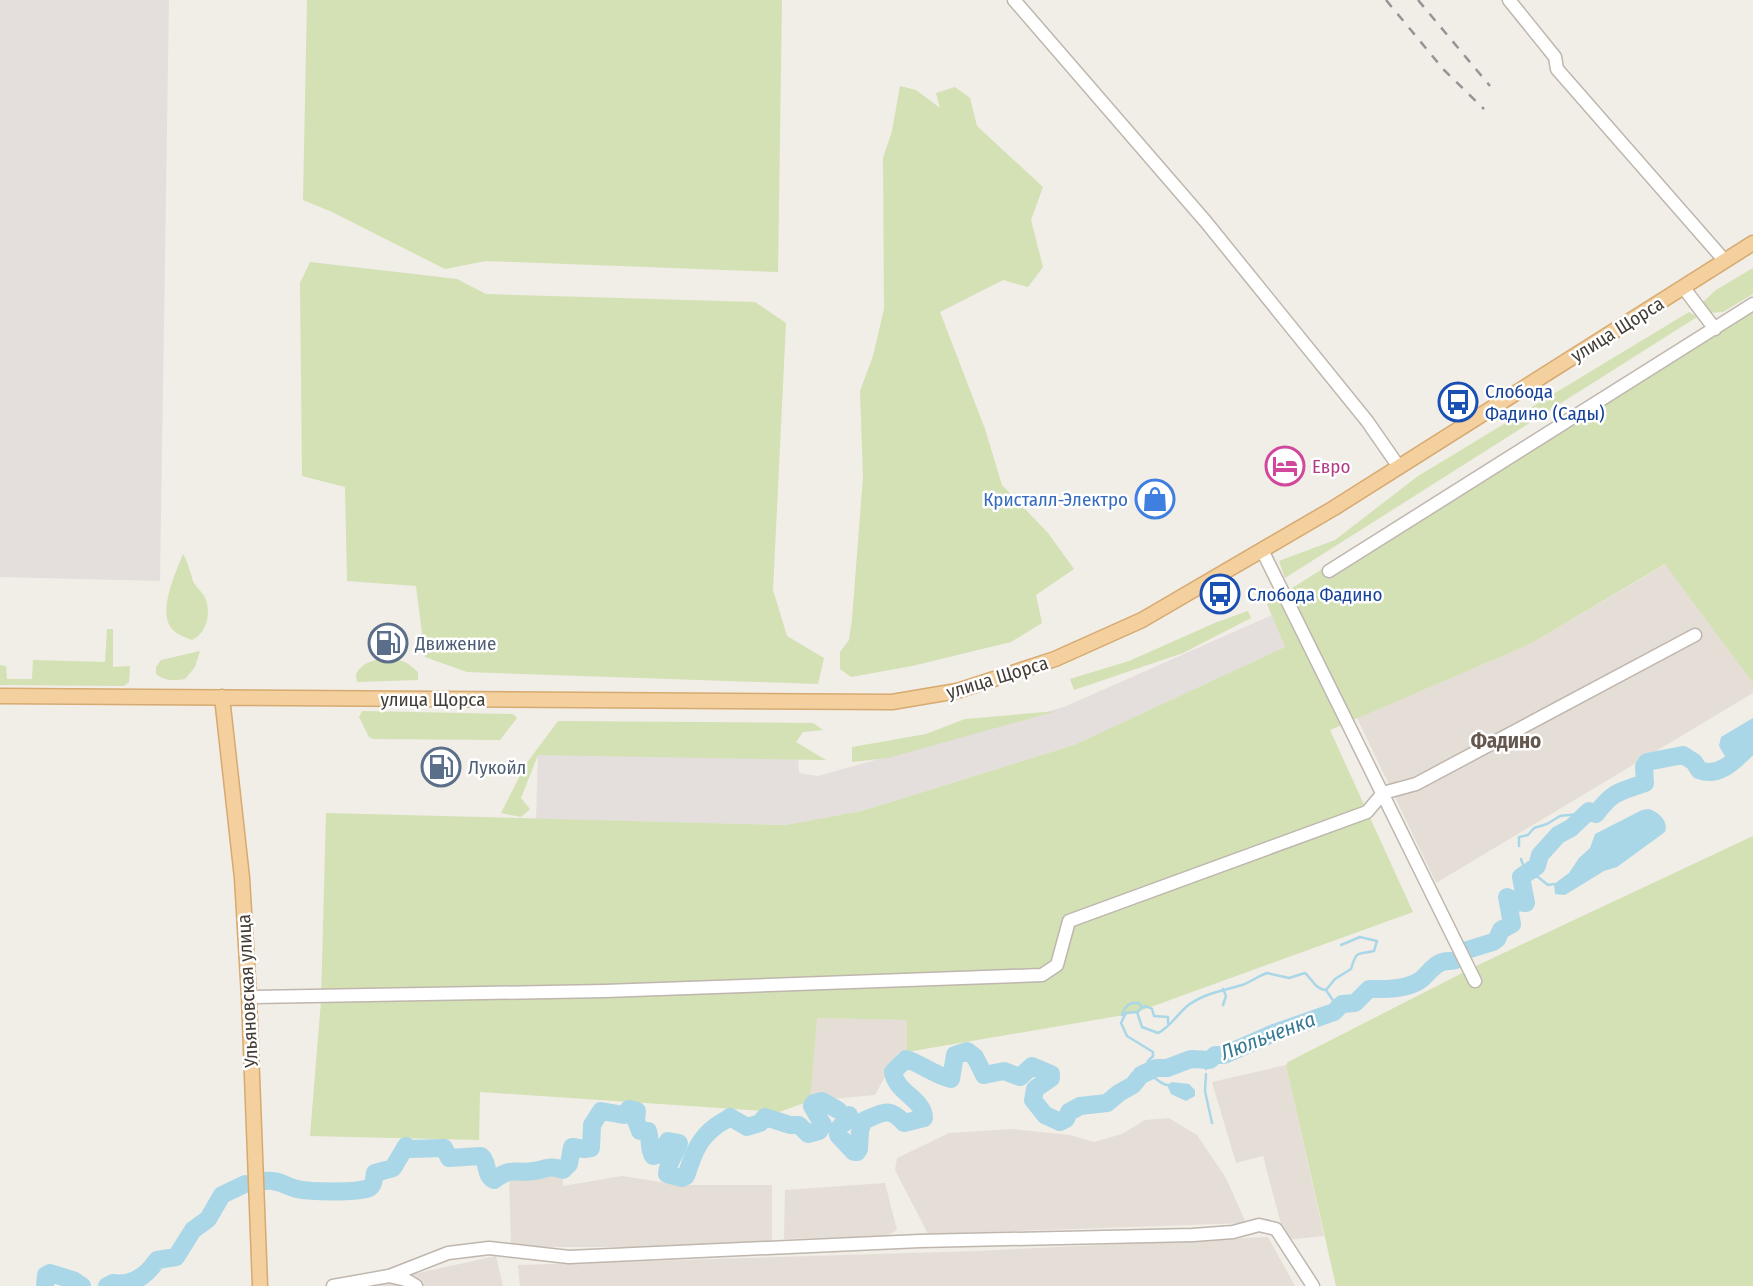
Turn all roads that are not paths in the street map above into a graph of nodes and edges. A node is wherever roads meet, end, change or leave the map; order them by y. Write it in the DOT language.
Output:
graph roads {
  1 [pos="1014,0"];
  2 [pos="1508,0"];
  3 [pos="1753,243"];
  4 [pos="1725,261"];
  5 [pos="1683,287"];
  6 [pos="1753,304"];
  7 [pos="1715,329"];
  8 [pos="1398,467"];
  9 [pos="1262,550"];
  10 [pos="1329,571"];
  11 [pos="1695,635"];
  12 [pos="0,696"];
  13 [pos="222,697"];
  14 [pos="1383,793"];
  15 [pos="1475,981"];
  16 [pos="249,997"];
  17 [pos="389,1276"];
  18 [pos="358,1284"];
  19 [pos="260,1286"];
  20 [pos="333,1286"];
  21 [pos="416,1286"];
  22 [pos="1312,1286"];
  1 -- 8 [label="street"];
  2 -- 4 [label="street"];
  3 -- 4 [label="main road, улица Щорса"];
  4 -- 5 [label="main road, улица Щорса"];
  5 -- 7 [label="street"];
  5 -- 8 [label="main road, улица Щорса"];
  6 -- 7 [label="street"];
  7 -- 10 [label="street"];
  8 -- 9 [label="main road, улица Щорса"];
  9 -- 13 [label="main road, улица Щорса"];
  9 -- 14 [label="street"];
  11 -- 14 [label="street"];
  12 -- 13 [label="main road, улица Щорса"];
  13 -- 16 [label="main road, Ульяновская улица"];
  14 -- 15 [label="street"];
  14 -- 16 [label="street"];
  16 -- 19 [label="main road, Ульяновская улица"];
  17 -- 18 [label="street"];
  17 -- 21 [label="street"];
  17 -- 22 [label="street"];
  18 -- 20 [label="street"];
}
